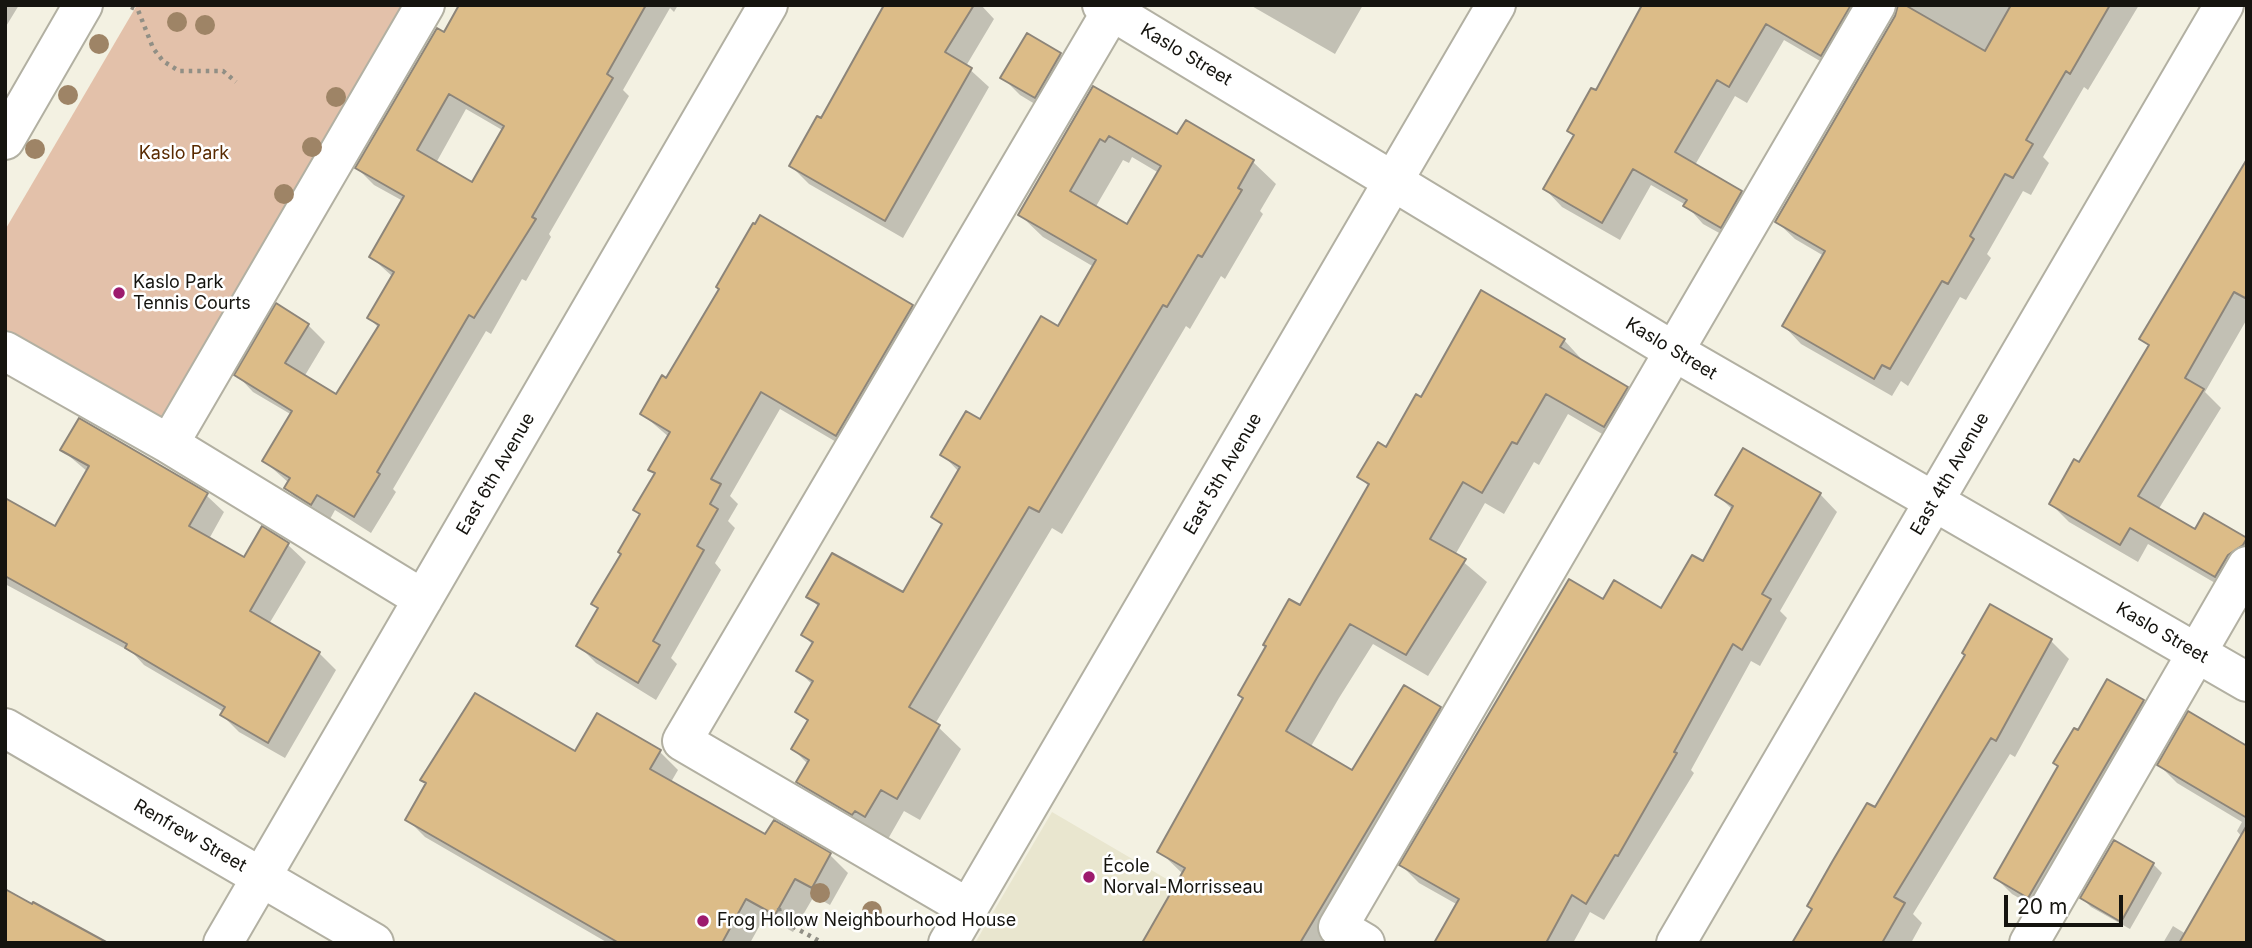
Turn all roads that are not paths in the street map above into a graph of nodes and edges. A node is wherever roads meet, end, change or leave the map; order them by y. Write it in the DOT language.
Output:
graph roads {
  1 [pos="83,5"];
  2 [pos="425,5"];
  3 [pos="768,5"];
  4 [pos="1496,5"];
  5 [pos="1877,5"];
  6 [pos="2224,5"];
  7 [pos="1109,7"];
  8 [pos="5,140"];
  9 [pos="1395,181"];
  10 [pos="5,351"];
  11 [pos="1675,352"];
  12 [pos="169,444"];
  13 [pos="1934,503"];
  14 [pos="2247,566"];
  15 [pos="423,599"];
  16 [pos="2197,652"];
  17 [pos="2247,682"];
  18 [pos="5,728"];
  19 [pos="262,878"];
  20 [pos="968,908"];
  21 [pos="223,943"];
  22 [pos="374,943"];
  23 [pos="948,943"];
  24 [pos="1365,943"];
  25 [pos="1676,943"];
  26 [pos="2029,943"];
  1 -- 8 [label="street"];
  2 -- 12 [label="street"];
  3 -- 15 [label="street, East 6th Avenue"];
  4 -- 9 [label="street, East 5th Avenue"];
  5 -- 11 [label="street"];
  6 -- 13 [label="street, East 4th Avenue"];
  7 -- 9 [label="street, Kaslo Street"];
  7 -- 20 [label="street"];
  9 -- 11 [label="street, Kaslo Street"];
  9 -- 20 [label="street, East 5th Avenue"];
  10 -- 12 [label="street"];
  11 -- 13 [label="street, Kaslo Street"];
  11 -- 24 [label="street"];
  12 -- 15 [label="street"];
  13 -- 16 [label="street, Kaslo Street"];
  13 -- 25 [label="street, East 4th Avenue"];
  14 -- 16 [label="street"];
  15 -- 19 [label="street, East 6th Avenue"];
  16 -- 17 [label="street, Kaslo Street"];
  16 -- 26 [label="street"];
  18 -- 19 [label="street, Renfrew Street"];
  19 -- 21 [label="street, East 6th Avenue"];
  19 -- 22 [label="street, Renfrew Street"];
  20 -- 23 [label="street, East 5th Avenue"];
}
